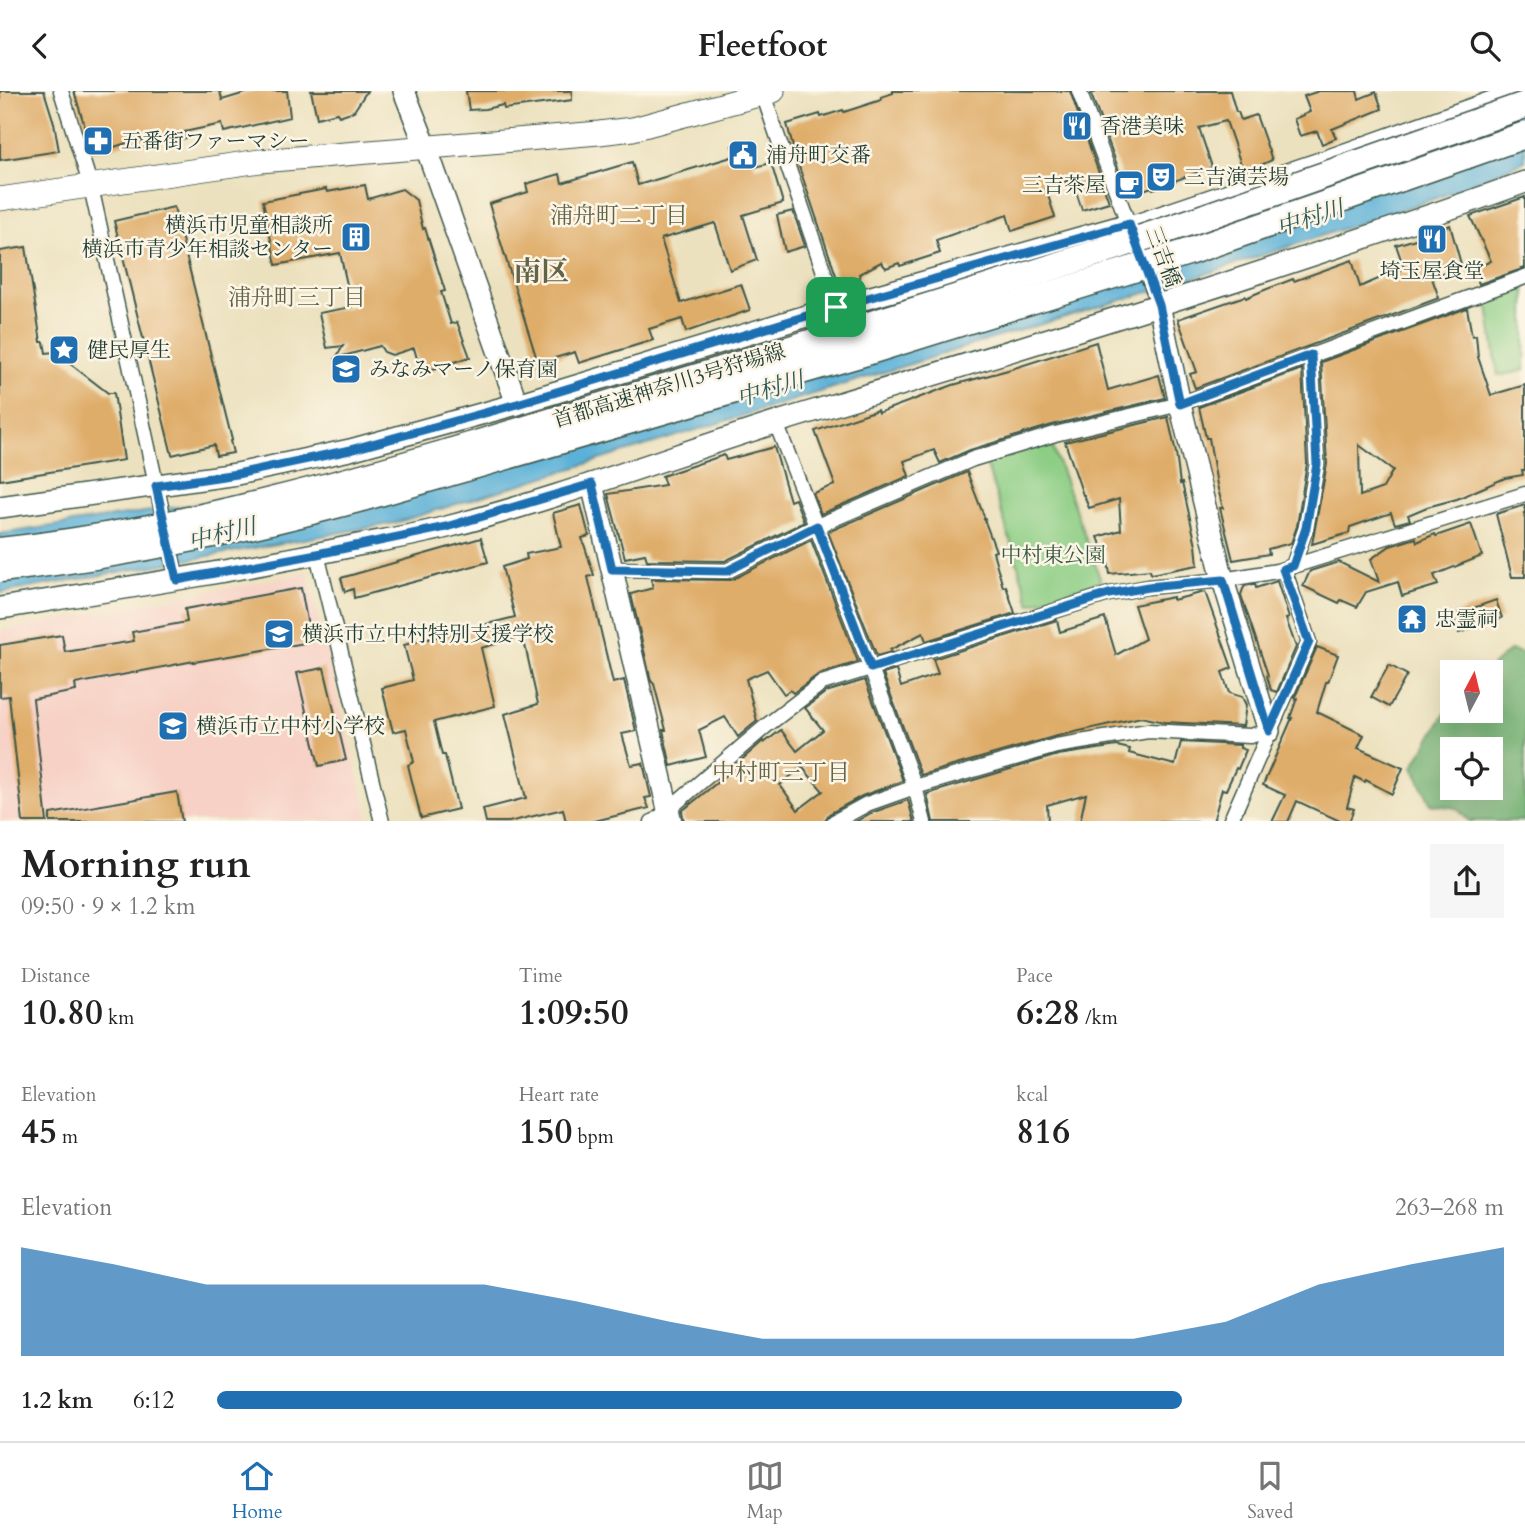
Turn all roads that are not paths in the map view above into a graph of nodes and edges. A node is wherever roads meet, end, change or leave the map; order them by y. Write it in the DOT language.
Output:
graph roads {
  1 [pos="61,91"];
  2 [pos="404,91"];
  3 [pos="1079,91"];
  4 [pos="1512,91"];
  5 [pos="766,92"];
  6 [pos="1525,106"];
  7 [pos="1525,135"];
  8 [pos="426,147"];
  9 [pos="1525,182"];
  10 [pos="91,187"];
  11 [pos="0,199"];
  12 [pos="1129,224"];
  13 [pos="1525,277"];
  14 [pos="1159,305"];
  15 [pos="836,307"];
  16 [pos="1311,355"];
  17 [pos="517,404"];
  18 [pos="1180,404"];
  19 [pos="776,423"];
  20 [pos="592,484"];
  21 [pos="156,486"];
  22 [pos="1525,494"];
  23 [pos="0,507"];
  24 [pos="817,526"];
  25 [pos="0,551"];
  26 [pos="317,554"];
  27 [pos="1288,568"];
  28 [pos="0,569"];
  29 [pos="612,569"];
  30 [pos="177,580"];
  31 [pos="1223,580"];
  32 [pos="0,608"];
  33 [pos="871,668"];
  34 [pos="1269,731"];
  35 [pos="915,787"];
  36 [pos="670,815"];
  37 [pos="382,821"];
  38 [pos="652,821"];
  39 [pos="834,821"];
  40 [pos="924,821"];
  41 [pos="1230,821"];
  1 -- 10 [label="street"];
  2 -- 8 [label="street"];
  3 -- 12 [label="street, 三吉橋"];
  4 -- 12 [label="street"];
  5 -- 8 [label="main road"];
  5 -- 15 [label="street"];
  6 -- 25 [label="highway, 首都高速神奈川3号狩場線, bridge"];
  7 -- 28 [label="highway, 首都高速神奈川3号狩場線, bridge"];
  8 -- 10 [label="main road"];
  8 -- 17 [label="street"];
  9 -- 14 [label="street"];
  10 -- 11 [label="main road"];
  10 -- 21 [label="street"];
  12 -- 14 [label="street, 三吉橋, bridge"];
  12 -- 15 [label="street"];
  13 -- 16 [label="street"];
  14 -- 18 [label="street"];
  14 -- 19 [label="street"];
  15 -- 17 [label="street"];
  16 -- 18 [label="street"];
  16 -- 27 [label="street"];
  17 -- 21 [label="street"];
  18 -- 24 [label="street"];
  18 -- 31 [label="street"];
  19 -- 20 [label="street"];
  19 -- 24 [label="street"];
  20 -- 26 [label="street"];
  20 -- 29 [label="street"];
  21 -- 23 [label="street"];
  21 -- 30 [label="street"];
  22 -- 27 [label="street"];
  24 -- 29 [label="street"];
  24 -- 33 [label="street"];
  26 -- 30 [label="street"];
  26 -- 37 [label="street"];
  27 -- 31 [label="street"];
  27 -- 34 [label="street"];
  29 -- 36 [label="street"];
  30 -- 32 [label="street"];
  31 -- 33 [label="street"];
  31 -- 34 [label="street"];
  33 -- 35 [label="street"];
  33 -- 36 [label="street"];
  34 -- 35 [label="street"];
  34 -- 41 [label="street"];
  35 -- 39 [label="street"];
  35 -- 40 [label="street"];
  36 -- 38 [label="street"];
}
